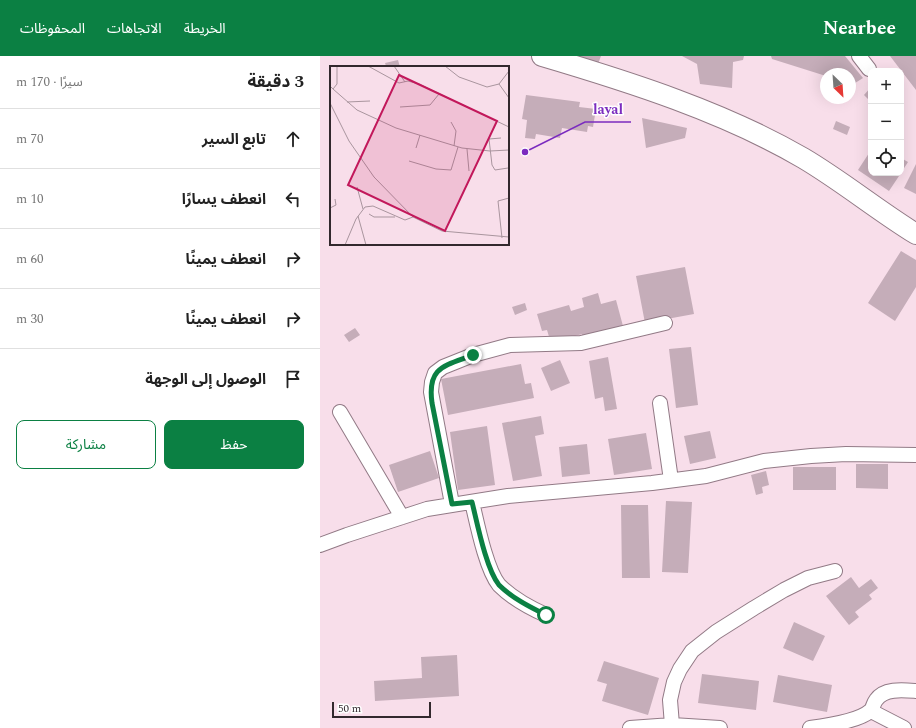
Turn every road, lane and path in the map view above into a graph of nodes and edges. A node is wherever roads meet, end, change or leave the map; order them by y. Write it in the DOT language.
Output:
graph roads {
  1 [pos="542,56"];
  2 [pos="859,56"];
  3 [pos="868,68"];
  4 [pos="916,234"];
  5 [pos="665,323"];
  6 [pos="660,403"];
  7 [pos="340,412"];
  8 [pos="916,455"];
  9 [pos="671,480"];
  10 [pos="472,502"];
  11 [pos="452,504"];
  12 [pos="402,517"];
  13 [pos="320,545"];
  14 [pos="835,571"];
  15 [pos="546,615"];
  16 [pos="916,691"];
  17 [pos="871,711"];
  18 [pos="672,725"];
  19 [pos="630,728"];
  20 [pos="720,728"];
  21 [pos="810,728"];
  22 [pos="904,728"];
  1 -- 4 [label="main road"];
  2 -- 3 [label="street"];
  5 -- 11 [label="street"];
  6 -- 9 [label="street"];
  7 -- 12 [label="street"];
  8 -- 9 [label="street"];
  9 -- 10 [label="street"];
  10 -- 11 [label="street"];
  10 -- 15 [label="street"];
  11 -- 12 [label="street"];
  12 -- 13 [label="street"];
  14 -- 18 [label="street"];
  16 -- 17 [label="street"];
  17 -- 21 [label="street"];
  17 -- 22 [label="street"];
  18 -- 19 [label="street"];
  18 -- 20 [label="street"];
}
